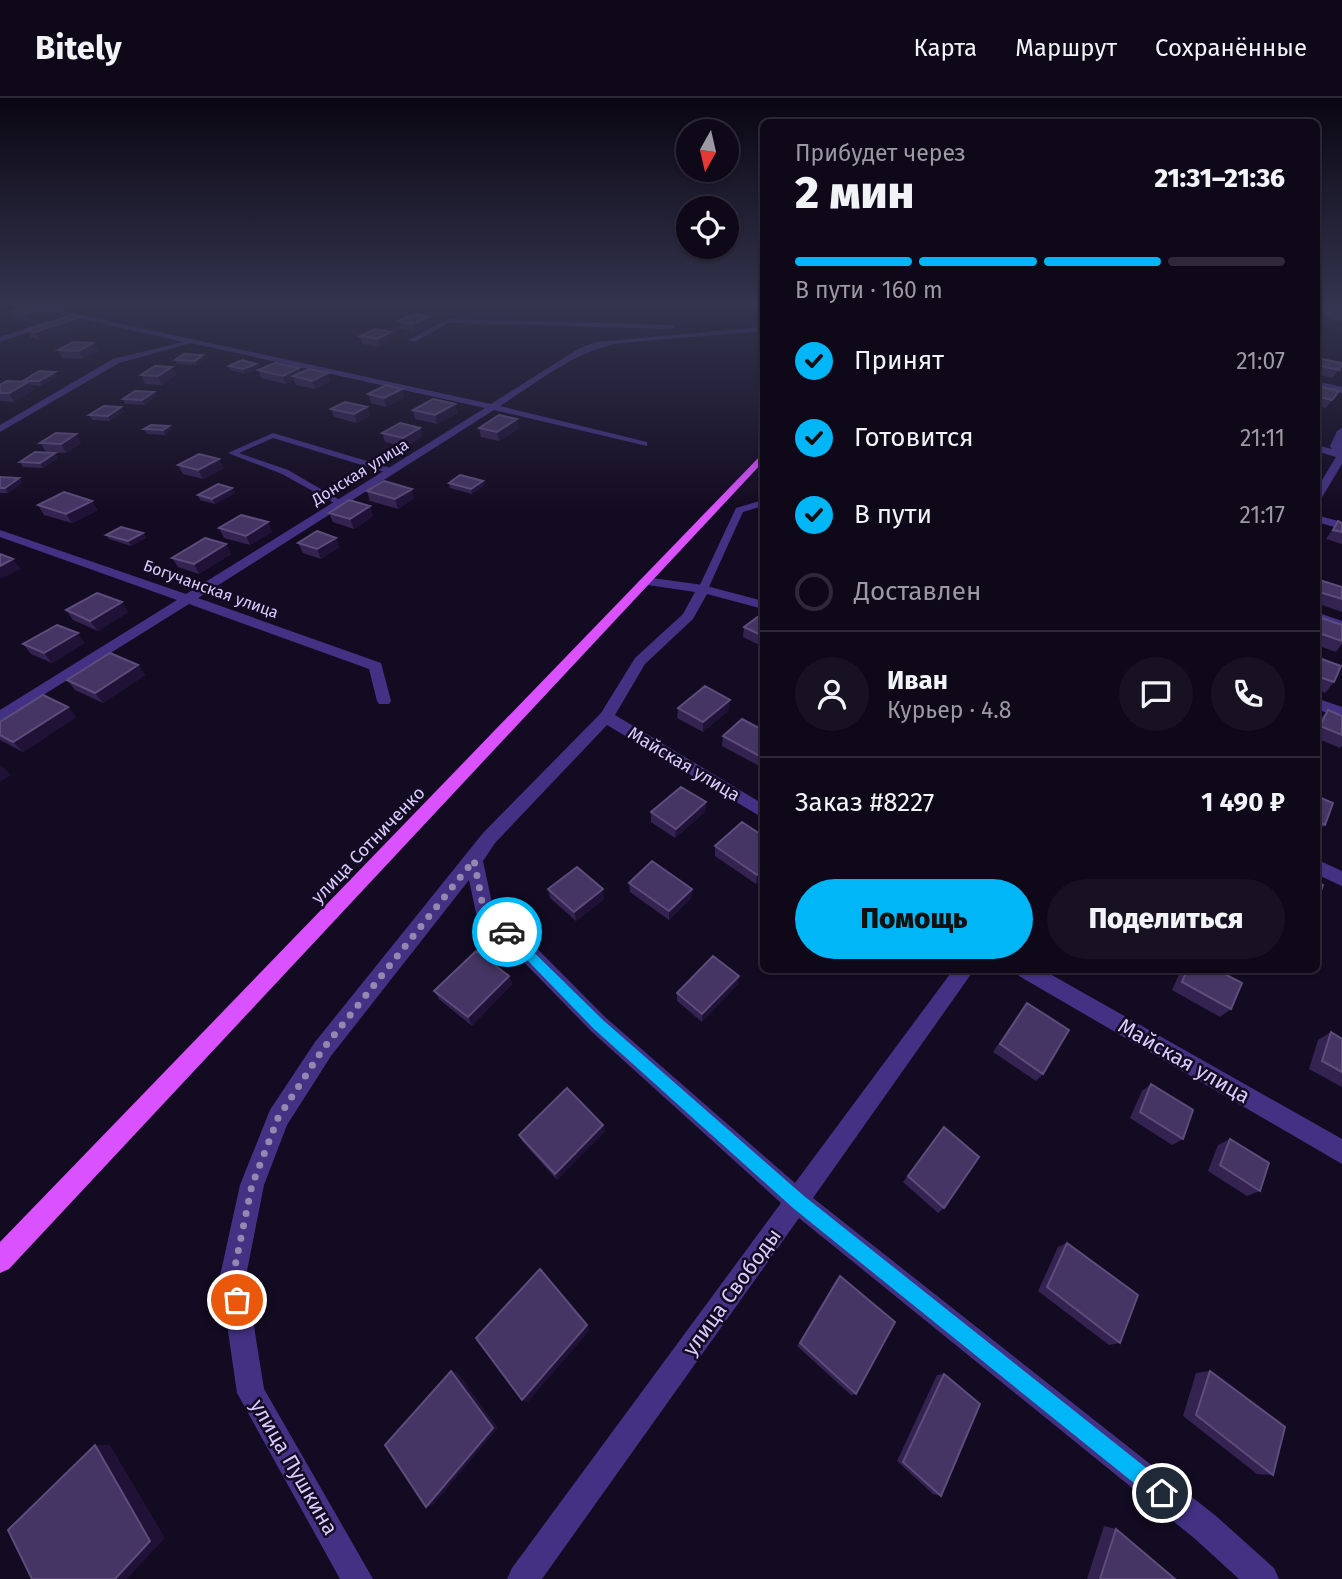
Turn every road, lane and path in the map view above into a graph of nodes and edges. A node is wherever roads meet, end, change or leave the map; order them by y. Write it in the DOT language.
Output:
graph roads {
  1 [pos="95,373"];
  2 [pos="336,373"];
  3 [pos="547,373"];
  4 [pos="1320,385"];
  5 [pos="1342,390"];
  6 [pos="494,407"];
  7 [pos="0,429"];
  8 [pos="1342,431"];
  9 [pos="643,444"];
  10 [pos="1320,449"];
  11 [pos="1342,455"];
  12 [pos="760,459"];
  13 [pos="391,471"];
  14 [pos="1320,492"];
  15 [pos="341,503"];
  16 [pos="760,504"];
  17 [pos="1320,519"];
  18 [pos="1342,526"];
  19 [pos="0,533"];
  20 [pos="645,581"];
  21 [pos="703,589"];
  22 [pos="188,599"];
  23 [pos="760,604"];
  24 [pos="1320,617"];
  25 [pos="1342,625"];
  26 [pos="384,701"];
  27 [pos="1320,705"];
  28 [pos="1342,713"];
  29 [pos="0,717"];
  30 [pos="606,717"];
  31 [pos="760,810"];
  32 [pos="474,860"];
  33 [pos="1320,868"];
  34 [pos="1342,878"];
  35 [pos="962,973"];
  36 [pos="1031,973"];
  37 [pos="1342,1152"];
  38 [pos="798,1202"];
  39 [pos="0,1260"];
  40 [pos="357,1579"];
  41 [pos="523,1579"];
  42 [pos="1263,1579"];
  1 -- 7 [label="street"];
  2 -- 6 [label="street"];
  3 -- 6 [label="street, Донская улица"];
  4 -- 5 [label="street"];
  6 -- 9 [label="street"];
  6 -- 13 [label="street, Донская улица"];
  8 -- 11 [label="street"];
  10 -- 11 [label="street"];
  11 -- 14 [label="street"];
  12 -- 20 [label="main road, улица Сотниченко"];
  13 -- 15 [label="street, Донская улица"];
  13 -- 15 [label="lane"];
  15 -- 22 [label="street, Донская улица"];
  16 -- 21 [label="lane"];
  17 -- 18 [label="street"];
  19 -- 22 [label="street, Богучанская улица"];
  20 -- 21 [label="street"];
  20 -- 39 [label="main road, улица Сотниченко"];
  21 -- 23 [label="street"];
  21 -- 30 [label="street, улица Пушкина"];
  22 -- 26 [label="street, Богучанская улица"];
  22 -- 29 [label="street, Донская улица"];
  24 -- 25 [label="street"];
  27 -- 28 [label="street"];
  30 -- 31 [label="street, Майская улица"];
  30 -- 32 [label="street, улица Пушкина"];
  32 -- 38 [label="street"];
  32 -- 40 [label="street, улица Пушкина"];
  33 -- 34 [label="street"];
  35 -- 38 [label="street, улица Свободы"];
  36 -- 37 [label="street, Майская улица"];
  38 -- 41 [label="street, улица Свободы"];
  38 -- 42 [label="street"];
}
